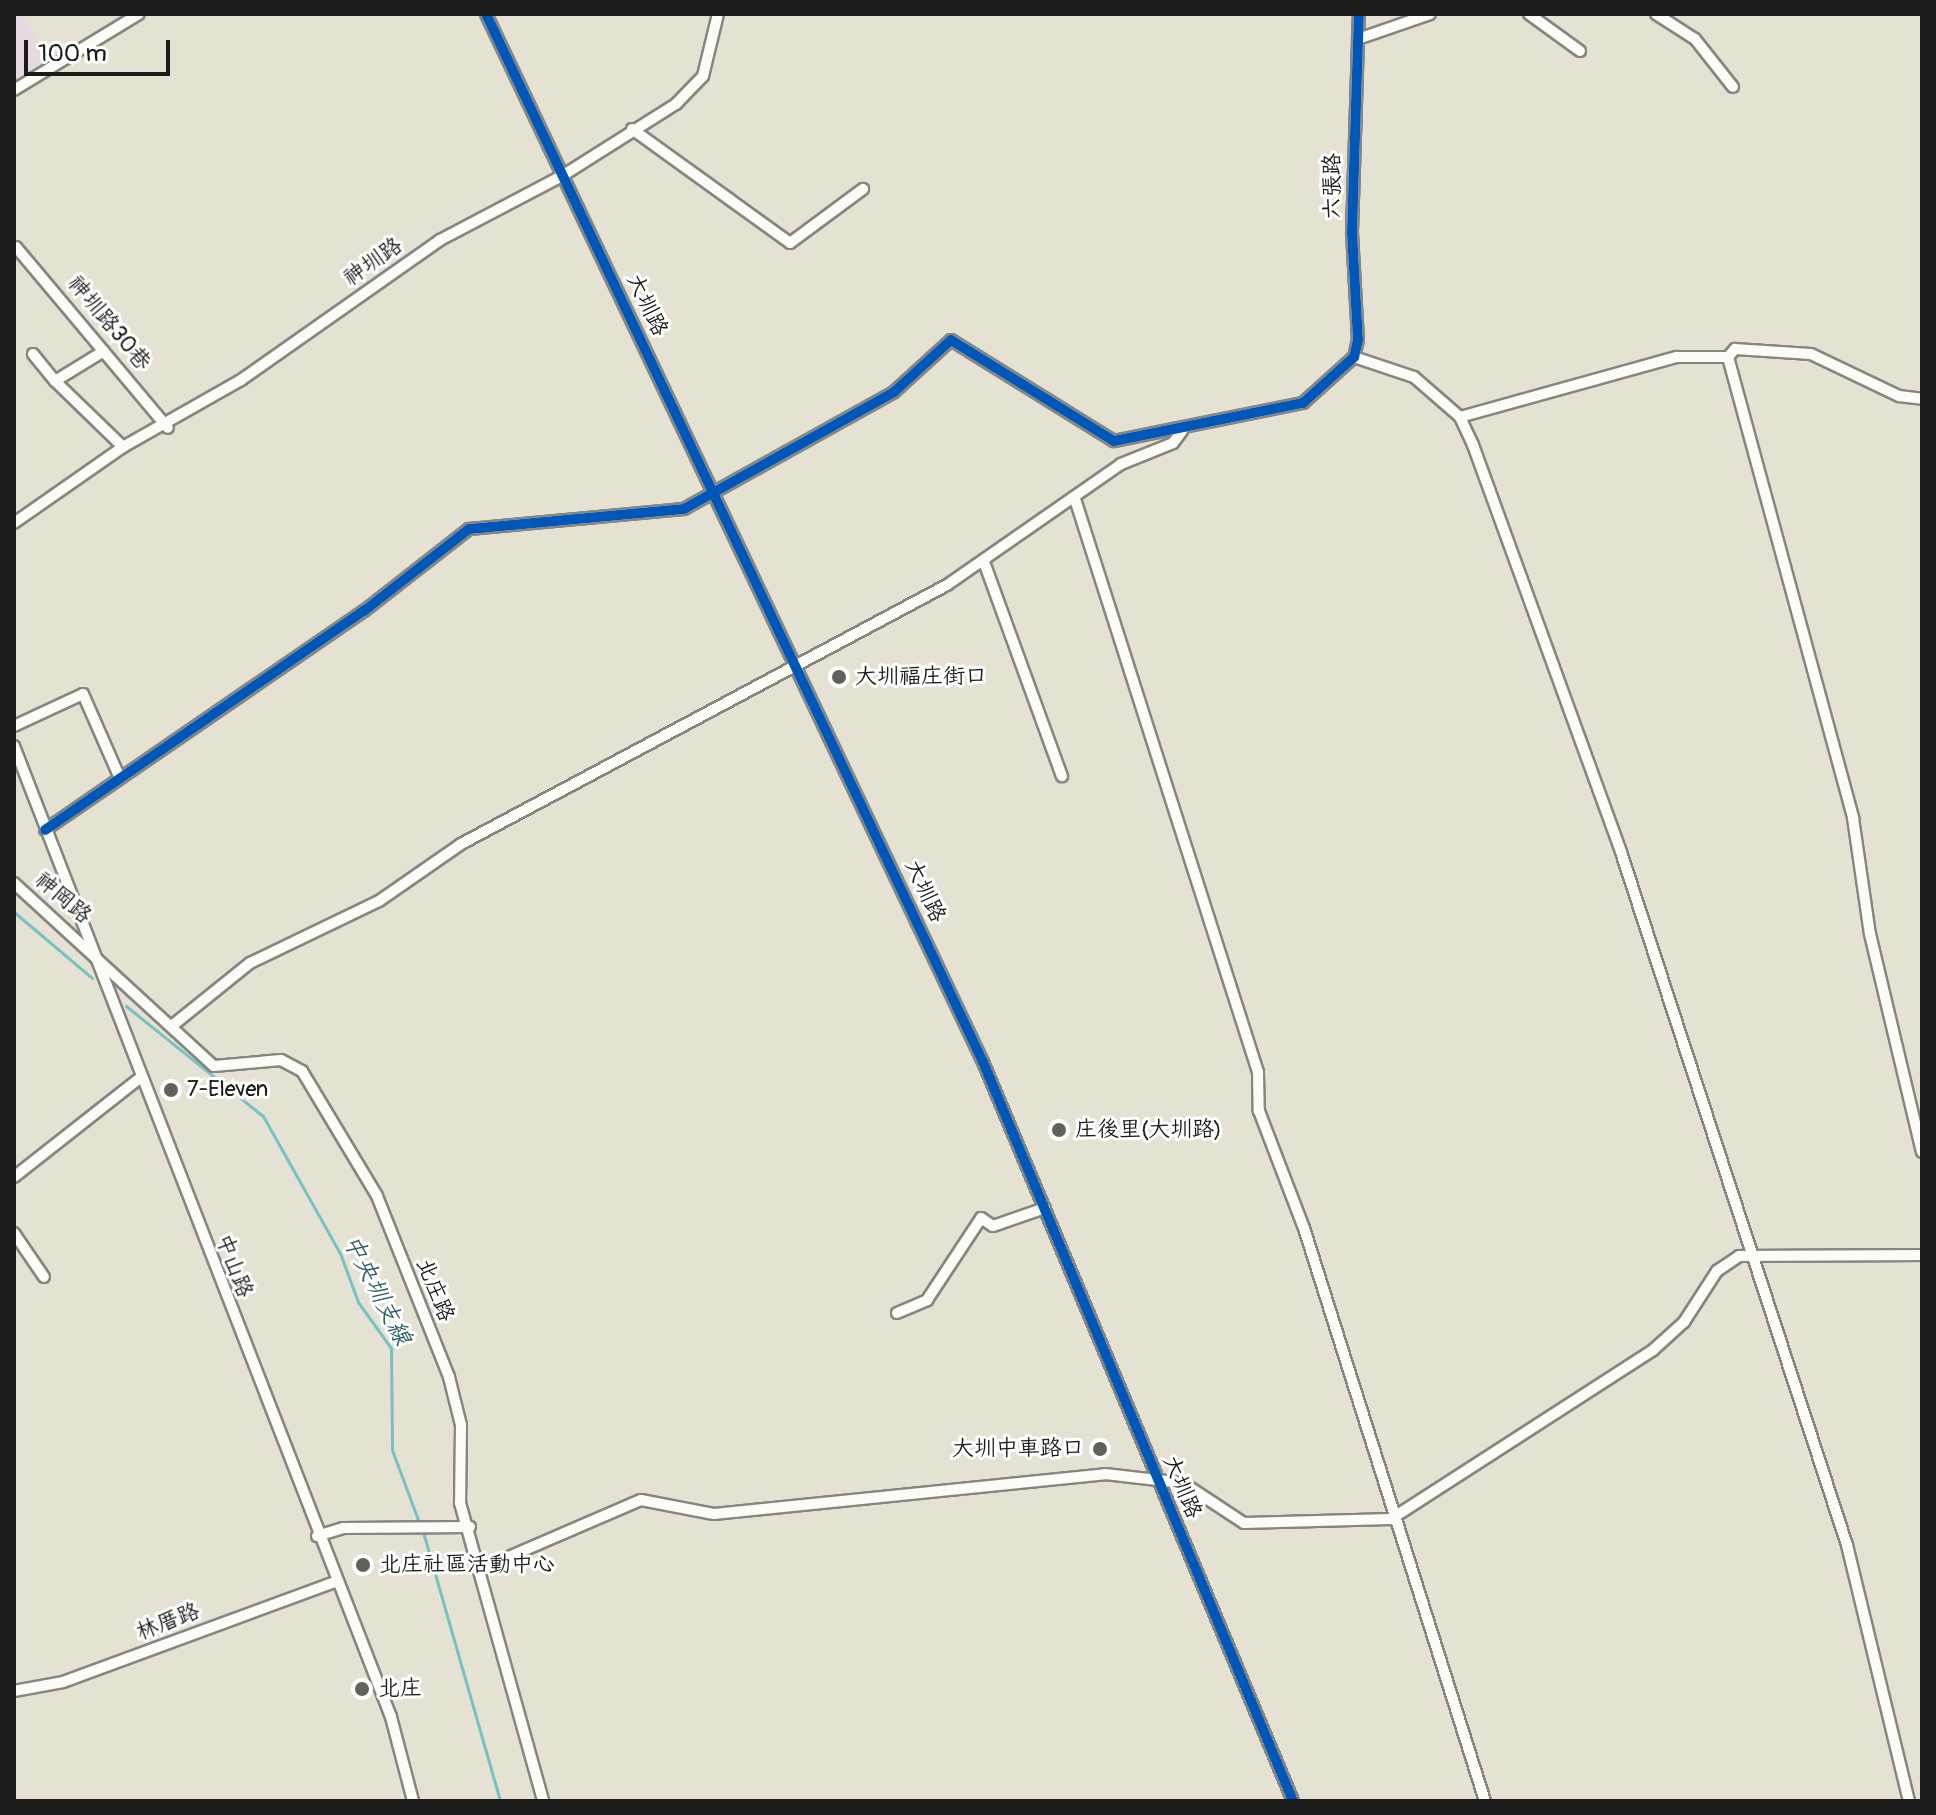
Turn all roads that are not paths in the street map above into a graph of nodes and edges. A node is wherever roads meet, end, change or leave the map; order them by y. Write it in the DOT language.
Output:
graph roads {
  1 [pos="139,14"];
  2 [pos="486,14"];
  3 [pos="718,14"];
  4 [pos="1359,14"];
  5 [pos="1430,14"];
  6 [pos="1529,14"];
  7 [pos="1656,14"];
  8 [pos="1358,39"];
  9 [pos="1580,51"];
  10 [pos="1733,87"];
  11 [pos="14,90"];
  12 [pos="632,129"];
  13 [pos="562,176"];
  14 [pos="863,189"];
  15 [pos="16,247"];
  16 [pos="104,351"];
  17 [pos="33,354"];
  18 [pos="1354,357"];
  19 [pos="1728,357"];
  20 [pos="55,381"];
  21 [pos="1922,399"];
  22 [pos="1460,417"];
  23 [pos="168,428"];
  24 [pos="1182,431"];
  25 [pos="123,447"];
  26 [pos="717,494"];
  27 [pos="1075,499"];
  28 [pos="14,510"];
  29 [pos="24,517"];
  30 [pos="14,523"];
  31 [pos="984,562"];
  32 [pos="795,662"];
  33 [pos="14,726"];
  34 [pos="14,746"];
  35 [pos="119,776"];
  36 [pos="1062,776"];
  37 [pos="45,830"];
  38 [pos="14,883"];
  39 [pos="87,944"];
  40 [pos="173,1025"];
  41 [pos="140,1078"];
  42 [pos="1922,1152"];
  43 [pos="14,1177"];
  44 [pos="1045,1208"];
  45 [pos="14,1233"];
  46 [pos="1747,1253"];
  47 [pos="1922,1255"];
  48 [pos="44,1277"];
  49 [pos="897,1313"];
  50 [pos="1156,1476"];
  51 [pos="1391,1519"];
  52 [pos="470,1527"];
  53 [pos="317,1536"];
  54 [pos="483,1568"];
  55 [pos="335,1582"];
  56 [pos="14,1691"];
  57 [pos="413,1801"];
  58 [pos="543,1801"];
  59 [pos="1293,1801"];
  60 [pos="1485,1801"];
  61 [pos="1909,1801"];
  1 -- 11 [label="street"];
  2 -- 13 [label="street, 大圳路"];
  3 -- 12 [label="street, 神圳路"];
  4 -- 8 [label="street, 六張路"];
  5 -- 8 [label="street"];
  6 -- 9 [label="street"];
  7 -- 10 [label="street"];
  8 -- 18 [label="street, 六張路"];
  12 -- 13 [label="street, 神圳路"];
  12 -- 14 [label="street"];
  13 -- 23 [label="street, 神圳路"];
  13 -- 26 [label="street, 大圳路"];
  15 -- 16 [label="street, 神圳路30巷"];
  16 -- 20 [label="street"];
  16 -- 23 [label="street, 神圳路30巷"];
  17 -- 20 [label="street"];
  18 -- 22 [label="street"];
  18 -- 24 [label="street"];
  19 -- 21 [label="street"];
  19 -- 22 [label="street"];
  19 -- 42 [label="street"];
  20 -- 25 [label="street"];
  22 -- 46 [label="street"];
  23 -- 25 [label="street, 神圳路"];
  24 -- 26 [label="street"];
  24 -- 27 [label="street"];
  25 -- 29 [label="street, 神圳路"];
  26 -- 32 [label="street, 大圳路"];
  26 -- 35 [label="street"];
  27 -- 31 [label="street"];
  27 -- 51 [label="street"];
  28 -- 29 [label="street"];
  29 -- 30 [label="street, 神圳路"];
  31 -- 32 [label="street"];
  31 -- 36 [label="street"];
  32 -- 40 [label="street"];
  32 -- 44 [label="street, 大圳路"];
  33 -- 35 [label="street"];
  34 -- 37 [label="street, 中山路"];
  35 -- 37 [label="street"];
  37 -- 39 [label="street, 中山路"];
  38 -- 39 [label="street, 神岡路"];
  39 -- 40 [label="street, 北庄路"];
  39 -- 41 [label="street, 中山路"];
  40 -- 52 [label="street, 北庄路"];
  41 -- 43 [label="street"];
  41 -- 53 [label="street, 中山路"];
  44 -- 49 [label="street"];
  44 -- 50 [label="street, 大圳路"];
  45 -- 48 [label="street"];
  46 -- 47 [label="street"];
  46 -- 51 [label="street"];
  46 -- 61 [label="street"];
  50 -- 51 [label="street"];
  50 -- 54 [label="street"];
  50 -- 59 [label="street, 大圳路"];
  51 -- 60 [label="street"];
  52 -- 53 [label="street"];
  52 -- 54 [label="street, 北庄路"];
  53 -- 55 [label="street, 中山路"];
  54 -- 58 [label="street, 北庄路"];
  55 -- 56 [label="street, 林厝路"];
  55 -- 57 [label="street, 中山路"];
}
